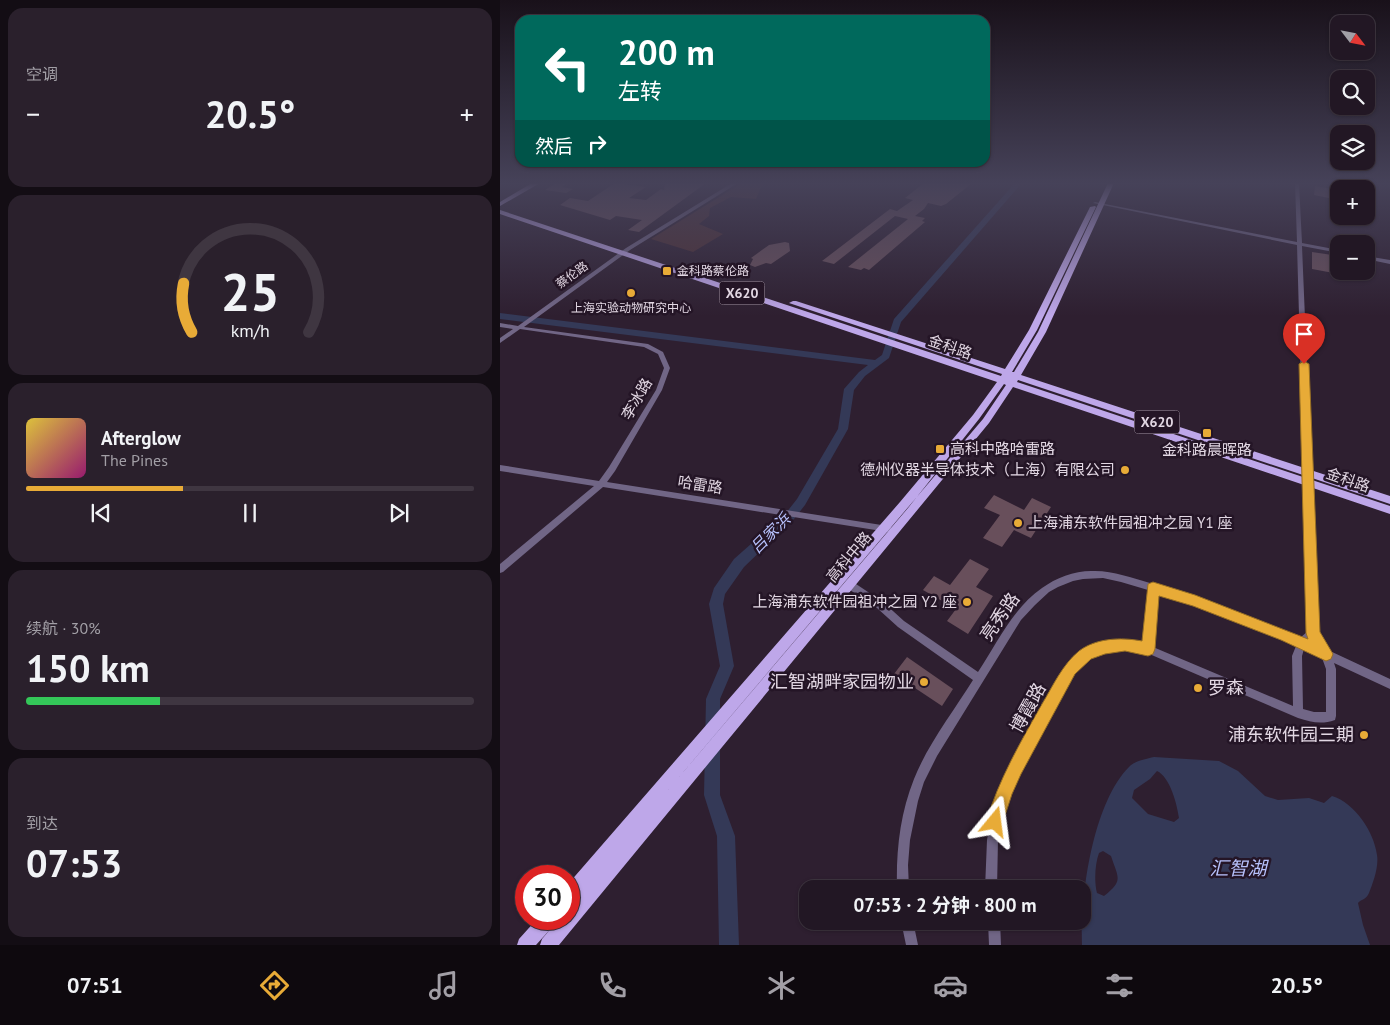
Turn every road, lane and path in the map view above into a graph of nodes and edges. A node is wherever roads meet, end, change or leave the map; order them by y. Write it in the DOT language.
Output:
graph roads {
  1 [pos="548,227"];
  2 [pos="561,227"];
  3 [pos="663,227"];
  4 [pos="1088,227"];
  5 [pos="1214,227"];
  6 [pos="1297,227"];
  7 [pos="1298,244"];
  8 [pos="1330,250"];
  9 [pos="624,251"];
  10 [pos="1375,260"];
  11 [pos="1390,262"];
  12 [pos="500,325"];
  13 [pos="519,326"];
  14 [pos="500,340"];
  15 [pos="1009,378"];
  16 [pos="500,468"];
  17 [pos="1307,478"];
  18 [pos="601,484"];
  19 [pos="1390,500"];
  20 [pos="1390,510"];
  21 [pos="890,529"];
  22 [pos="500,569"];
  23 [pos="850,585"];
  24 [pos="1153,588"];
  25 [pos="1313,633"];
  26 [pos="1302,642"];
  27 [pos="1148,649"];
  28 [pos="1326,654"];
  29 [pos="979,678"];
  30 [pos="1390,684"];
  31 [pos="1298,713"];
  32 [pos="903,880"];
  33 [pos="991,880"];
  34 [pos="580,881"];
  35 [pos="538,930"];
  36 [pos="909,930"];
  37 [pos="994,930"];
  38 [pos="525,945"];
  39 [pos="548,945"];
  40 [pos="912,945"];
  41 [pos="995,945"];
  1 -- 9 [label="main road, 金科路 / X620"];
  2 -- 9 [label="main road, 金科路 / X620"];
  3 -- 9 [label="street, 蔡伦路"];
  4 -- 15 [label="main road, 高科中路"];
  5 -- 7 [label="street"];
  6 -- 7 [label="street"];
  7 -- 8 [label="street"];
  7 -- 17 [label="street"];
  9 -- 13 [label="street, 蔡伦路"];
  9 -- 15 [label="main road, 金科路 / X620"];
  10 -- 11 [label="street"];
  12 -- 13 [label="street, 李冰路"];
  13 -- 14 [label="street, 蔡伦路"];
  13 -- 18 [label="street, 李冰路"];
  15 -- 17 [label="main road, 金科路 / X620"];
  15 -- 21 [label="main road, 高科中路"];
  16 -- 18 [label="street, 哈雷路"];
  17 -- 19 [label="main road, 金科路 / X620"];
  17 -- 20 [label="main road, 金科路 / X620"];
  17 -- 25 [label="street"];
  18 -- 21 [label="street, 哈雷路"];
  18 -- 22 [label="street, 李冰路"];
  21 -- 23 [label="main road, 高科中路"];
  21 -- 34 [label="main road, 高科中路"];
  23 -- 29 [label="street"];
  23 -- 39 [label="main road, 高科中路"];
  24 -- 26 [label="street, 亮秀路"];
  24 -- 27 [label="street"];
  24 -- 29 [label="street, 亮秀路"];
  25 -- 26 [label="street"];
  25 -- 28 [label="street"];
  26 -- 28 [label="street, 亮秀路"];
  26 -- 31 [label="street"];
  27 -- 31 [label="street, 博霞路"];
  27 -- 33 [label="street, 博霞路"];
  28 -- 30 [label="street, 亮秀路"];
  28 -- 31 [label="street, 博霞路"];
  29 -- 32 [label="street, 亮秀路"];
  35 -- 38 [label="main road"];
  36 -- 40 [label="street"];
  37 -- 41 [label="street"];
}
